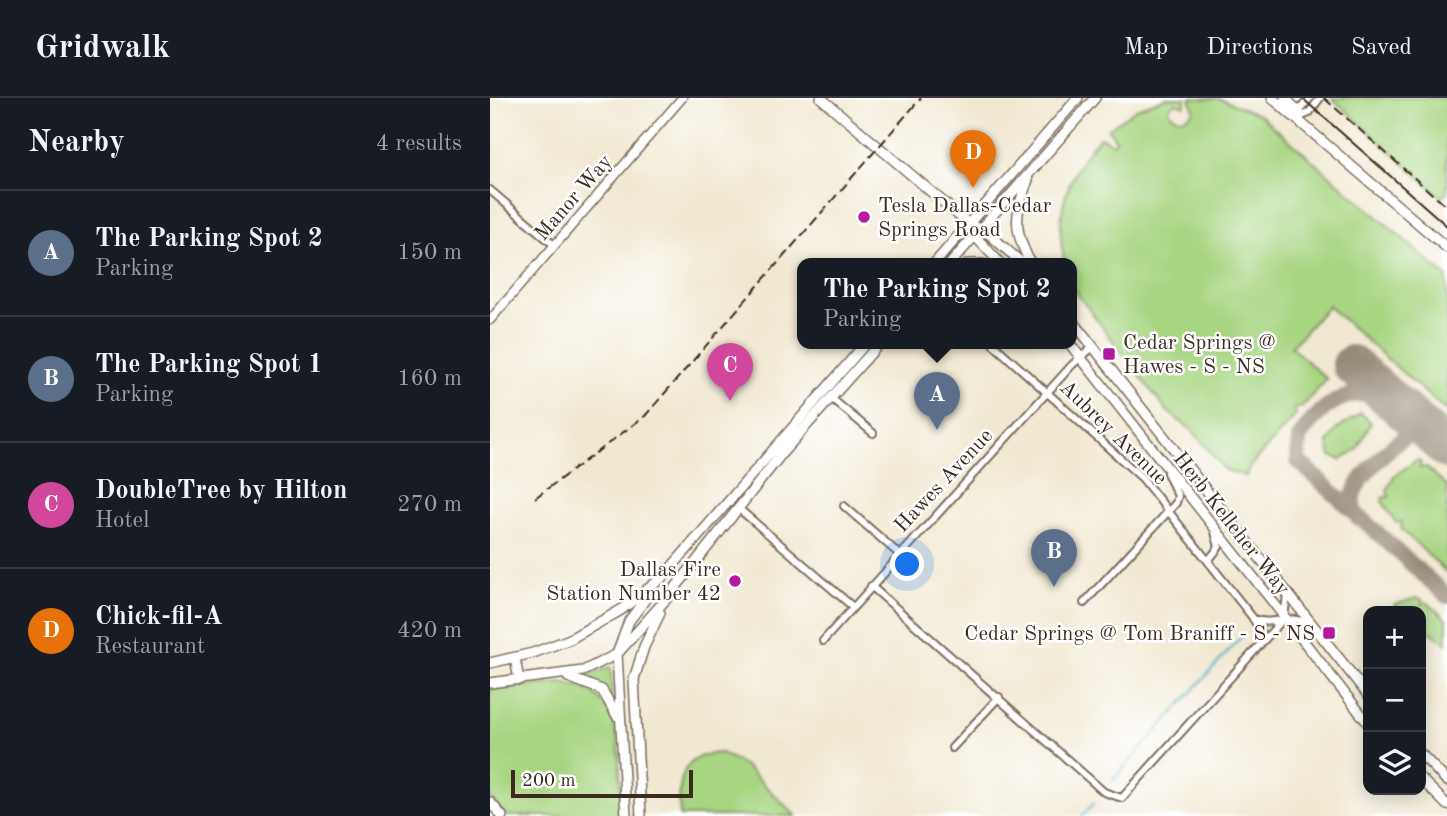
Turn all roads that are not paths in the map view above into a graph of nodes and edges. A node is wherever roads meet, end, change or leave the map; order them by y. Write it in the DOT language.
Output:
graph roads {
  1 [pos="682,98"];
  2 [pos="821,98"];
  3 [pos="1078,98"];
  4 [pos="1095,98"];
  5 [pos="1272,98"];
  6 [pos="1285,98"];
  7 [pos="1310,98"];
  8 [pos="1320,98"];
  9 [pos="1298,118"];
  10 [pos="1032,171"];
  11 [pos="490,190"];
  12 [pos="968,224"];
  13 [pos="981,228"];
  14 [pos="973,237"];
  15 [pos="554,245"];
  16 [pos="1447,248"];
  17 [pos="939,258"];
  18 [pos="955,258"];
  19 [pos="995,258"];
  20 [pos="1016,258"];
  21 [pos="1028,258"];
  22 [pos="490,320"];
  23 [pos="1077,326"];
  24 [pos="1094,346"];
  25 [pos="861,349"];
  26 [pos="873,349"];
  27 [pos="999,349"];
  28 [pos="1073,349"];
  29 [pos="1080,358"];
  30 [pos="1048,392"];
  31 [pos="827,395"];
  32 [pos="873,433"];
  33 [pos="1160,459"];
  34 [pos="759,463"];
  35 [pos="768,471"];
  36 [pos="845,506"];
  37 [pos="738,508"];
  38 [pos="1168,511"];
  39 [pos="1209,521"];
  40 [pos="683,553"];
  41 [pos="899,554"];
  42 [pos="1208,561"];
  43 [pos="694,564"];
  44 [pos="663,577"];
  45 [pos="871,586"];
  46 [pos="1287,594"];
  47 [pos="668,597"];
  48 [pos="1084,603"];
  49 [pos="853,607"];
  50 [pos="1253,618"];
  51 [pos="1284,618"];
  52 [pos="1314,628"];
  53 [pos="1264,638"];
  54 [pos="823,641"];
  55 [pos="617,654"];
  56 [pos="515,658"];
  57 [pos="490,663"];
  58 [pos="559,676"];
  59 [pos="519,680"];
  60 [pos="490,683"];
  61 [pos="1363,689"];
  62 [pos="999,697"];
  63 [pos="1363,717"];
  64 [pos="620,725"];
  65 [pos="953,748"];
  66 [pos="1426,759"];
  67 [pos="1447,781"];
  68 [pos="1426,784"];
  69 [pos="490,802"];
  70 [pos="1447,805"];
  71 [pos="502,816"];
  72 [pos="626,816"];
  73 [pos="641,816"];
  1 -- 15 [label="street, Manor Way"];
  2 -- 12 [label="main road"];
  3 -- 12 [label="main road"];
  4 -- 10 [label="main road"];
  5 -- 9 [label="main road"];
  6 -- 9 [label="main road"];
  7 -- 9 [label="street"];
  8 -- 9 [label="street"];
  9 -- 16 [label="main road"];
  10 -- 13 [label="main road"];
  10 -- 21 [label="main road"];
  11 -- 15 [label="street"];
  12 -- 13 [label="main road"];
  12 -- 14 [label="main road"];
  12 -- 17 [label="main road"];
  13 -- 14 [label="main road"];
  13 -- 20 [label="main road"];
  14 -- 18 [label="main road"];
  14 -- 19 [label="main road"];
  15 -- 22 [label="street, Manor Way"];
  23 -- 24 [label="main road, Herb Kelleher Way"];
  24 -- 29 [label="street, Hawes Avenue"];
  24 -- 46 [label="main road, Herb Kelleher Way"];
  25 -- 31 [label="main road"];
  26 -- 31 [label="main road"];
  27 -- 30 [label="street, Aubrey Avenue"];
  28 -- 29 [label="main road, Herb Kelleher Way"];
  29 -- 30 [label="street, Hawes Avenue"];
  29 -- 33 [label="main road, Herb Kelleher Way"];
  30 -- 38 [label="street, Aubrey Avenue"];
  30 -- 41 [label="street, Hawes Avenue"];
  31 -- 32 [label="street"];
  31 -- 34 [label="main road"];
  31 -- 35 [label="main road"];
  33 -- 38 [label="street"];
  33 -- 39 [label="main road, Herb Kelleher Way"];
  34 -- 35 [label="main road"];
  34 -- 40 [label="main road"];
  35 -- 37 [label="main road"];
  36 -- 41 [label="street"];
  37 -- 43 [label="main road"];
  37 -- 49 [label="street"];
  38 -- 42 [label="street, Aubrey Avenue"];
  38 -- 48 [label="street"];
  39 -- 42 [label="street"];
  39 -- 51 [label="main road, Herb Kelleher Way"];
  40 -- 43 [label="main road"];
  40 -- 44 [label="main road"];
  41 -- 45 [label="street, Hawes Avenue"];
  42 -- 50 [label="street, Aubrey Avenue"];
  43 -- 47 [label="main road"];
  44 -- 55 [label="main road"];
  44 -- 56 [label="main road"];
  45 -- 49 [label="street, Hawes Avenue"];
  45 -- 62 [label="street"];
  46 -- 51 [label="street"];
  46 -- 52 [label="main road, Herb Kelleher Way"];
  47 -- 55 [label="main road"];
  47 -- 73 [label="main road"];
  49 -- 54 [label="street, Hawes Avenue"];
  50 -- 51 [label="street"];
  50 -- 53 [label="street, Aubrey Avenue"];
  51 -- 52 [label="street"];
  51 -- 53 [label="street"];
  51 -- 63 [label="main road, Herb Kelleher Way"];
  52 -- 61 [label="main road, Herb Kelleher Way"];
  53 -- 62 [label="street"];
  55 -- 58 [label="main road"];
  55 -- 64 [label="main road"];
  56 -- 57 [label="main road"];
  56 -- 59 [label="main road"];
  58 -- 59 [label="main road"];
  58 -- 64 [label="main road"];
  59 -- 60 [label="main road"];
  62 -- 65 [label="street"];
  64 -- 72 [label="main road"];
  66 -- 67 [label="main road"];
  68 -- 70 [label="main road"];
  69 -- 71 [label="main road"];
}
